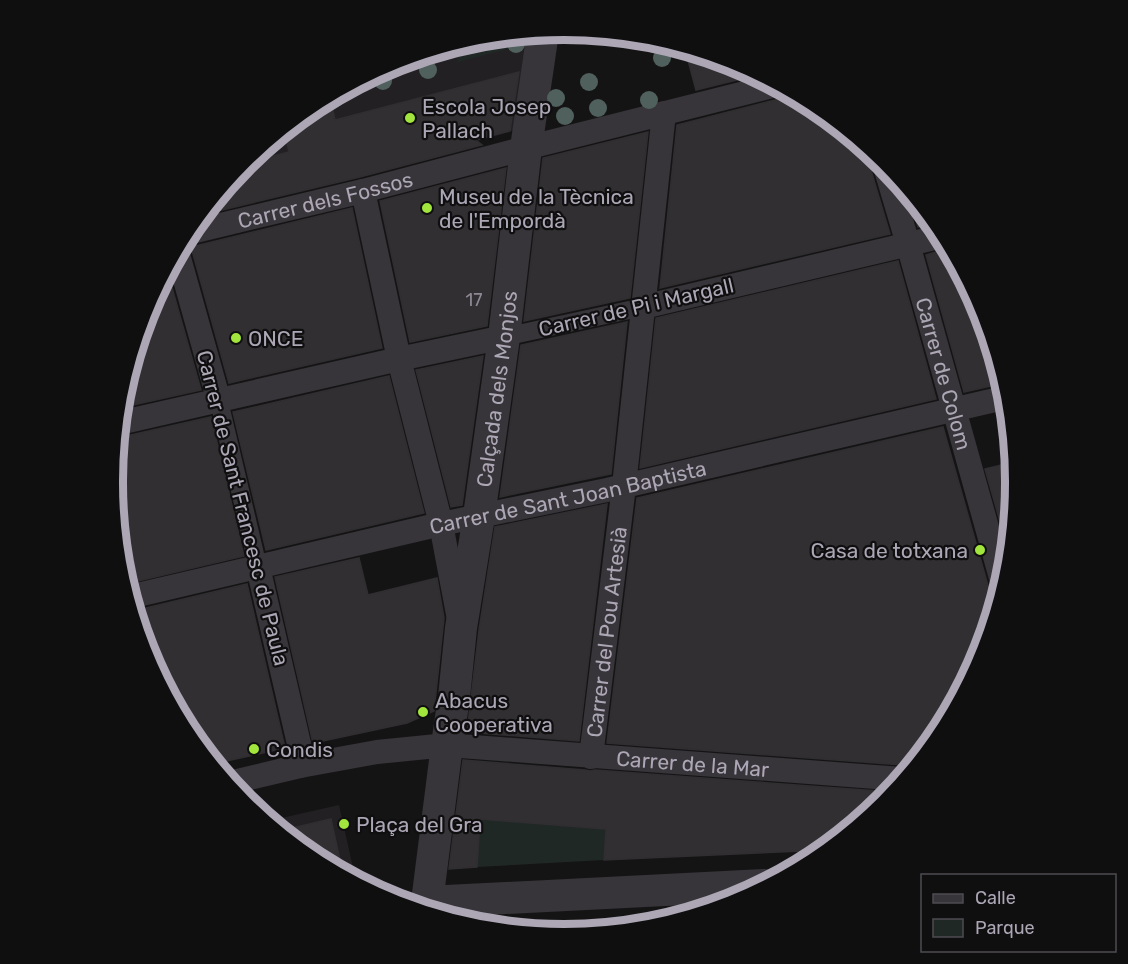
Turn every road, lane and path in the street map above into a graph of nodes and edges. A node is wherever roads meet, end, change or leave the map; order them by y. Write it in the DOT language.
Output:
graph roads {
  1 [pos="542,41"];
  2 [pos="763,88"];
  3 [pos="664,113"];
  4 [pos="526,148"];
  5 [pos="891,185"];
  6 [pos="363,191"];
  7 [pos="202,229"];
  8 [pos="932,239"];
  9 [pos="908,244"];
  10 [pos="181,264"];
  11 [pos="643,307"];
  12 [pos="504,337"];
  13 [pos="399,359"];
  14 [pos="998,399"];
  15 [pos="219,401"];
  16 [pos="954,409"];
  17 [pos="126,422"];
  18 [pos="624,486"];
  19 [pos="479,516"];
  20 [pos="441,524"];
  21 [pos="997,565"];
  22 [pos="258,567"];
  23 [pos="138,595"];
  24 [pos="461,628"];
  25 [pos="447,746"];
  26 [pos="591,757"];
  27 [pos="300,766"];
  28 [pos="891,778"];
  29 [pos="239,781"];
  30 [pos="741,886"];
  31 [pos="428,902"];
  32 [pos="440,905"];
  1 -- 4 [label="street, Calçada dels Monjos"];
  2 -- 3 [label="street, Carrer dels Fossos"];
  3 -- 4 [label="street, Carrer dels Fossos"];
  3 -- 11 [label="street, Carrer del Pou Artesià"];
  4 -- 6 [label="street, Carrer dels Fossos"];
  4 -- 12 [label="street, Calçada dels Monjos"];
  5 -- 9 [label="street, Carrer de Colom"];
  6 -- 7 [label="street, Carrer dels Fossos"];
  6 -- 13 [label="street"];
  8 -- 9 [label="street, Carrer de Pi i Margall"];
  9 -- 11 [label="street, Carrer de Pi i Margall"];
  9 -- 16 [label="street, Carrer de Colom"];
  10 -- 15 [label="street, Carrer de Sant Francesc de Paula"];
  11 -- 12 [label="street, Carrer de Pi i Margall"];
  11 -- 18 [label="street, Carrer del Pou Artesià"];
  12 -- 13 [label="street, Carrer de Pi i Margall"];
  12 -- 19 [label="street, Calçada dels Monjos"];
  13 -- 15 [label="street, Carrer de Pi i Margall"];
  13 -- 20 [label="street"];
  14 -- 16 [label="street, Carrer de Sant Joan Baptista"];
  15 -- 17 [label="street, Carrer de Pi i Margall"];
  15 -- 22 [label="street, Carrer de Sant Francesc de Paula"];
  16 -- 18 [label="street, Carrer de Sant Joan Baptista"];
  16 -- 21 [label="street, Carrer de Colom"];
  18 -- 19 [label="street, Carrer de Sant Joan Baptista"];
  18 -- 26 [label="street, Carrer del Pou Artesià"];
  19 -- 20 [label="street, Carrer de Sant Joan Baptista"];
  19 -- 24 [label="street, Calçada dels Monjos"];
  20 -- 22 [label="street, Carrer de Sant Joan Baptista"];
  20 -- 24 [label="street"];
  22 -- 23 [label="street, Carrer de Sant Joan Baptista"];
  22 -- 27 [label="street, Carrer de Sant Francesc de Paula"];
  24 -- 25 [label="street, Calçada dels Monjos"];
  25 -- 26 [label="street, Carrer de la Mar"];
  25 -- 27 [label="street"];
  25 -- 31 [label="street"];
  26 -- 28 [label="street, Carrer de la Mar"];
  27 -- 29 [label="street"];
  30 -- 32 [label="street"];
}
